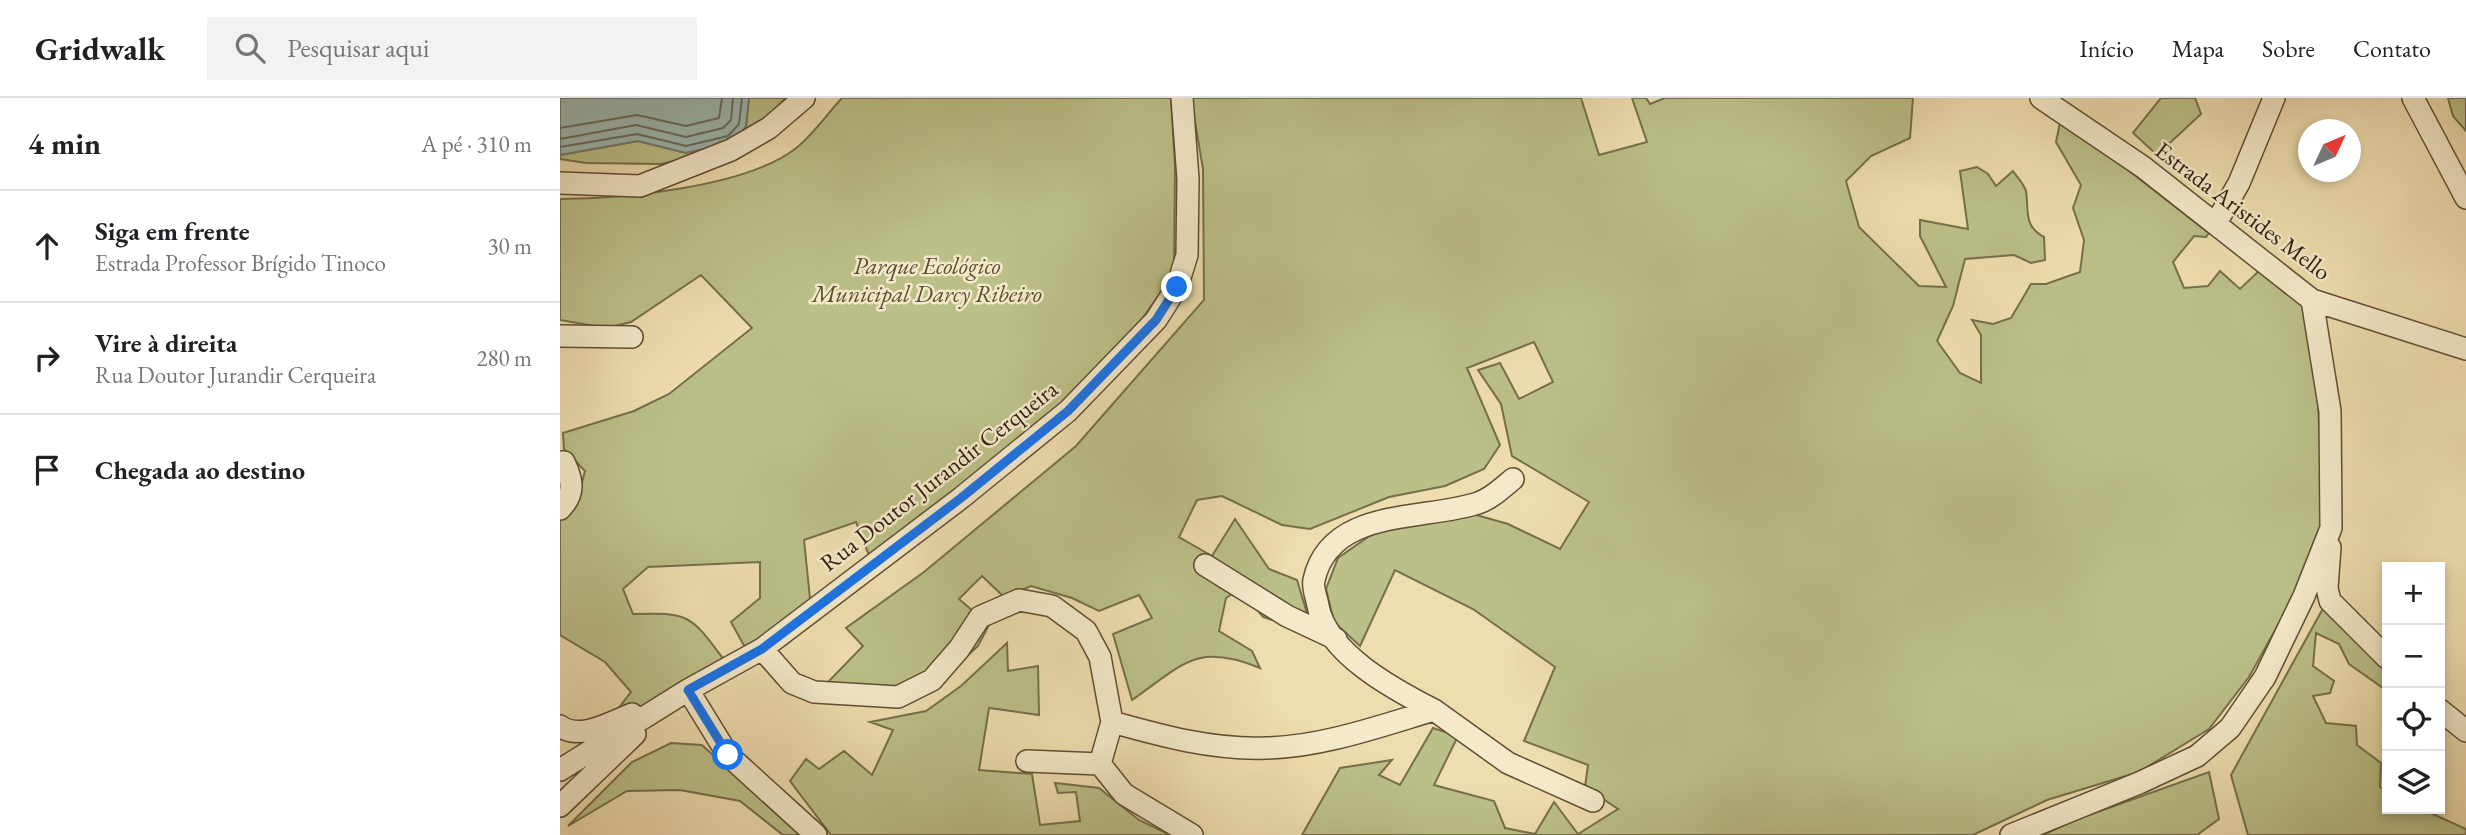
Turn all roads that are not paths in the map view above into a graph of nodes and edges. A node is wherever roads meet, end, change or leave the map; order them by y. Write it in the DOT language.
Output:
graph roads {
  1 [pos="804,98"];
  2 [pos="1182,98"];
  3 [pos="2041,98"];
  4 [pos="2274,98"];
  5 [pos="2413,98"];
  6 [pos="560,183"];
  7 [pos="2466,198"];
  8 [pos="2216,223"];
  9 [pos="2312,300"];
  10 [pos="560,336"];
  11 [pos="632,337"];
  12 [pos="2466,349"];
  13 [pos="560,461"];
  14 [pos="1513,479"];
  15 [pos="560,509"];
  16 [pos="2331,528"];
  17 [pos="1205,565"];
  18 [pos="1336,639"];
  19 [pos="762,649"];
  20 [pos="2382,653"];
  21 [pos="688,690"];
  22 [pos="1434,710"];
  23 [pos="654,711"];
  24 [pos="2445,714"];
  25 [pos="1112,722"];
  26 [pos="560,726"];
  27 [pos="2466,732"];
  28 [pos="1027,761"];
  29 [pos="1100,764"];
  30 [pos="560,770"];
  31 [pos="1593,801"];
  32 [pos="560,806"];
  33 [pos="816,835"];
  34 [pos="1192,835"];
  35 [pos="2011,835"];
  1 -- 6 [label="street"];
  2 -- 19 [label="street, Rua Doutor Jurandir Cerqueira"];
  3 -- 8 [label="street, Estrada Aristides Mello"];
  4 -- 8 [label="street"];
  5 -- 7 [label="street"];
  8 -- 9 [label="street, Estrada Aristides Mello"];
  9 -- 12 [label="street, Estrada Aristides Mello"];
  9 -- 16 [label="street"];
  10 -- 11 [label="street"];
  13 -- 15 [label="street"];
  14 -- 18 [label="street"];
  16 -- 20 [label="street"];
  16 -- 35 [label="street"];
  17 -- 18 [label="street"];
  18 -- 22 [label="street"];
  19 -- 21 [label="street, Rua Doutor Jurandir Cerqueira"];
  19 -- 25 [label="street"];
  21 -- 23 [label="street, Rua Doutor Jurandir Cerqueira"];
  21 -- 33 [label="street"];
  22 -- 25 [label="street"];
  22 -- 31 [label="street"];
  23 -- 26 [label="street"];
  23 -- 30 [label="street, Rua Doutor Jurandir Cerqueira"];
  23 -- 32 [label="street"];
  24 -- 27 [label="street"];
  25 -- 29 [label="street"];
  28 -- 29 [label="street"];
  29 -- 34 [label="street"];
}
